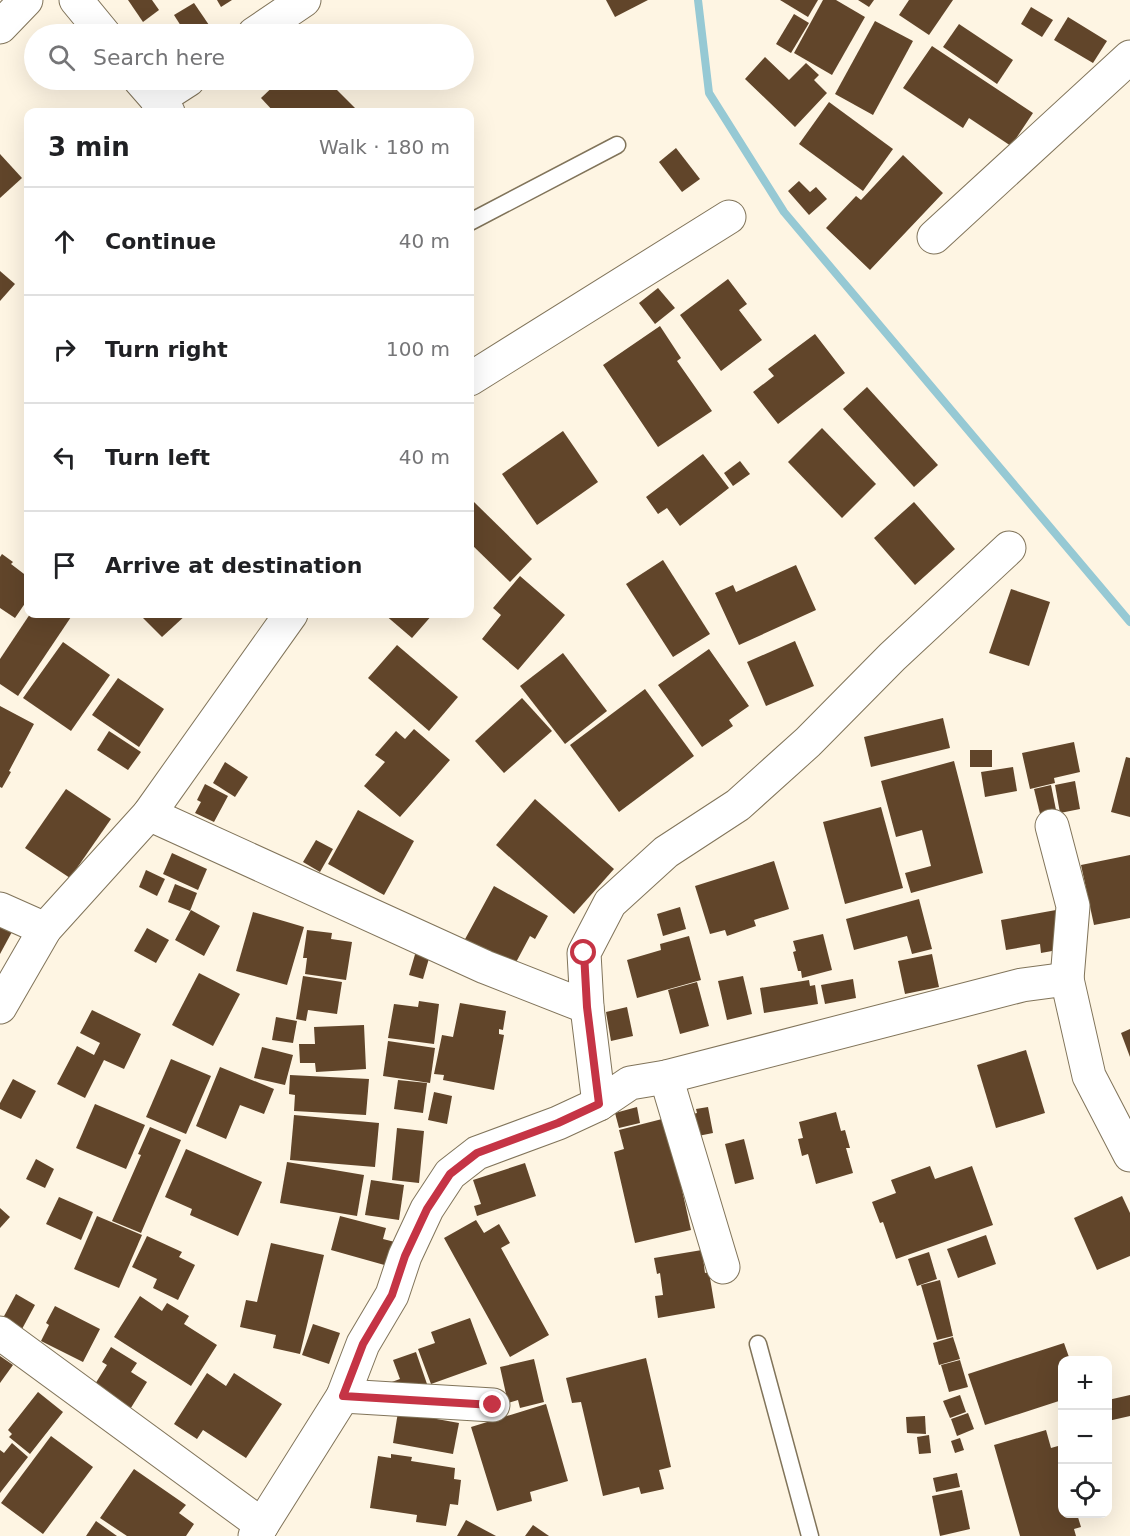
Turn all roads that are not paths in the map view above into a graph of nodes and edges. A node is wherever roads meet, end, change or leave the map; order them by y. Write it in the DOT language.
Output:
graph roads {
  1 [pos="26,0"];
  2 [pos="76,0"];
  3 [pos="304,0"];
  4 [pos="96,24"];
  5 [pos="269,24"];
  6 [pos="0,27"];
  7 [pos="1130,57"];
  8 [pos="169,90"];
  9 [pos="155,97"];
  10 [pos="617,145"];
  11 [pos="729,218"];
  12 [pos="474,220"];
  13 [pos="934,237"];
  14 [pos="474,377"];
  15 [pos="1009,548"];
  16 [pos="288,618"];
  17 [pos="149,814"];
  18 [pos="1052,826"];
  19 [pos="0,909"];
  20 [pos="45,929"];
  21 [pos="1067,979"];
  22 [pos="0,1006"];
  23 [pos="587,1007"];
  24 [pos="666,1077"];
  25 [pos="599,1104"];
  26 [pos="1130,1155"];
  27 [pos="723,1267"];
  28 [pos="0,1333"];
  29 [pos="758,1344"];
  30 [pos="343,1396"];
  31 [pos="493,1405"];
  32 [pos="259,1531"];
  33 [pos="810,1536"];
  1 -- 6 [label="street"];
  2 -- 4 [label="street"];
  3 -- 5 [label="street"];
  7 -- 13 [label="street"];
  8 -- 9 [label="street"];
  10 -- 12 [label="lane"];
  11 -- 14 [label="street"];
  15 -- 23 [label="street"];
  16 -- 17 [label="street"];
  17 -- 20 [label="street"];
  17 -- 23 [label="street"];
  18 -- 21 [label="street"];
  19 -- 20 [label="street"];
  20 -- 22 [label="street"];
  21 -- 24 [label="street"];
  21 -- 26 [label="street"];
  23 -- 25 [label="street"];
  24 -- 25 [label="street"];
  24 -- 27 [label="street"];
  25 -- 30 [label="street"];
  28 -- 32 [label="street"];
  29 -- 33 [label="lane"];
  30 -- 31 [label="street"];
  30 -- 32 [label="street"];
}
